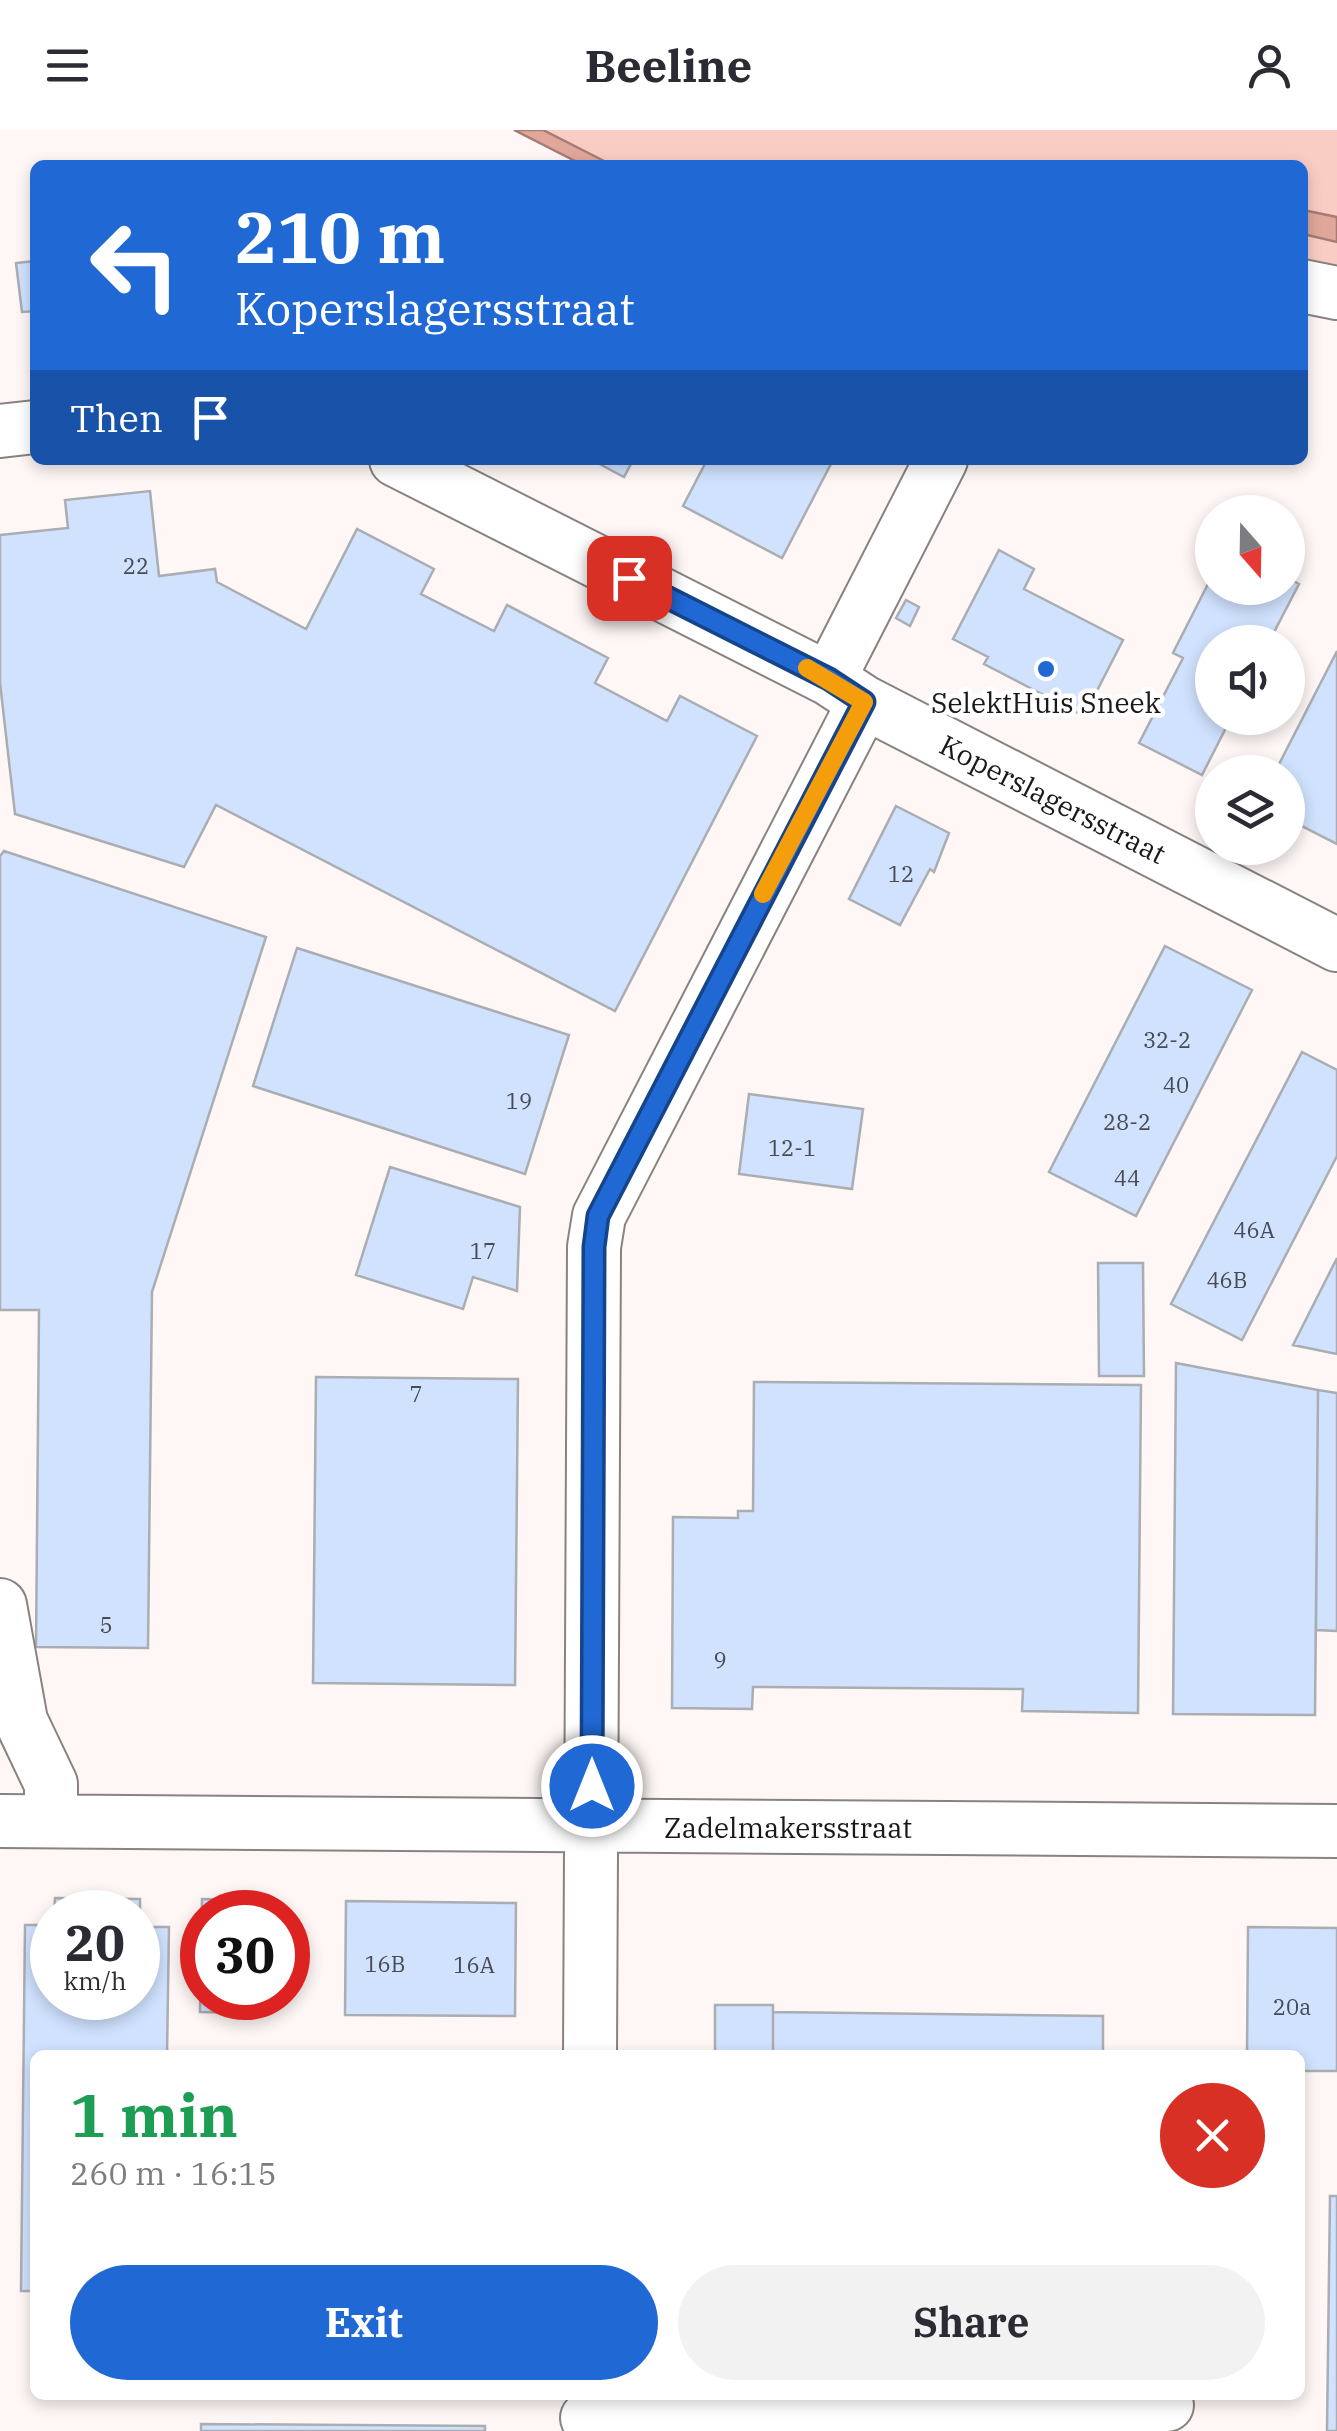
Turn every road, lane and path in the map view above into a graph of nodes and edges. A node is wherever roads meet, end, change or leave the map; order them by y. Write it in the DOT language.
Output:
graph roads {
  1 [pos="1308,287"];
  2 [pos="1337,293"];
  3 [pos="30,428"];
  4 [pos="0,431"];
  5 [pos="406,465"];
  6 [pos="939,465"];
  7 [pos="846,690"];
  8 [pos="1337,944"];
  9 [pos="0,1605"];
  10 [pos="0,1821"];
  11 [pos="52,1822"];
  12 [pos="592,1825"];
  13 [pos="1337,1831"];
  14 [pos="590,2050"];
  15 [pos="1168,2405"];
  16 [pos="587,2415"];
  17 [pos="671,2424"];
  1 -- 2 [label="street"];
  3 -- 4 [label="street"];
  5 -- 7 [label="street, Koperslagersstraat"];
  6 -- 7 [label="street"];
  7 -- 8 [label="street, Koperslagersstraat"];
  7 -- 12 [label="street"];
  9 -- 11 [label="street"];
  10 -- 11 [label="street, Zadelmakersstraat"];
  11 -- 12 [label="street, Zadelmakersstraat"];
  12 -- 13 [label="street, Zadelmakersstraat"];
  12 -- 14 [label="street"];
  15 -- 17 [label="street"];
  16 -- 17 [label="street"];
}
